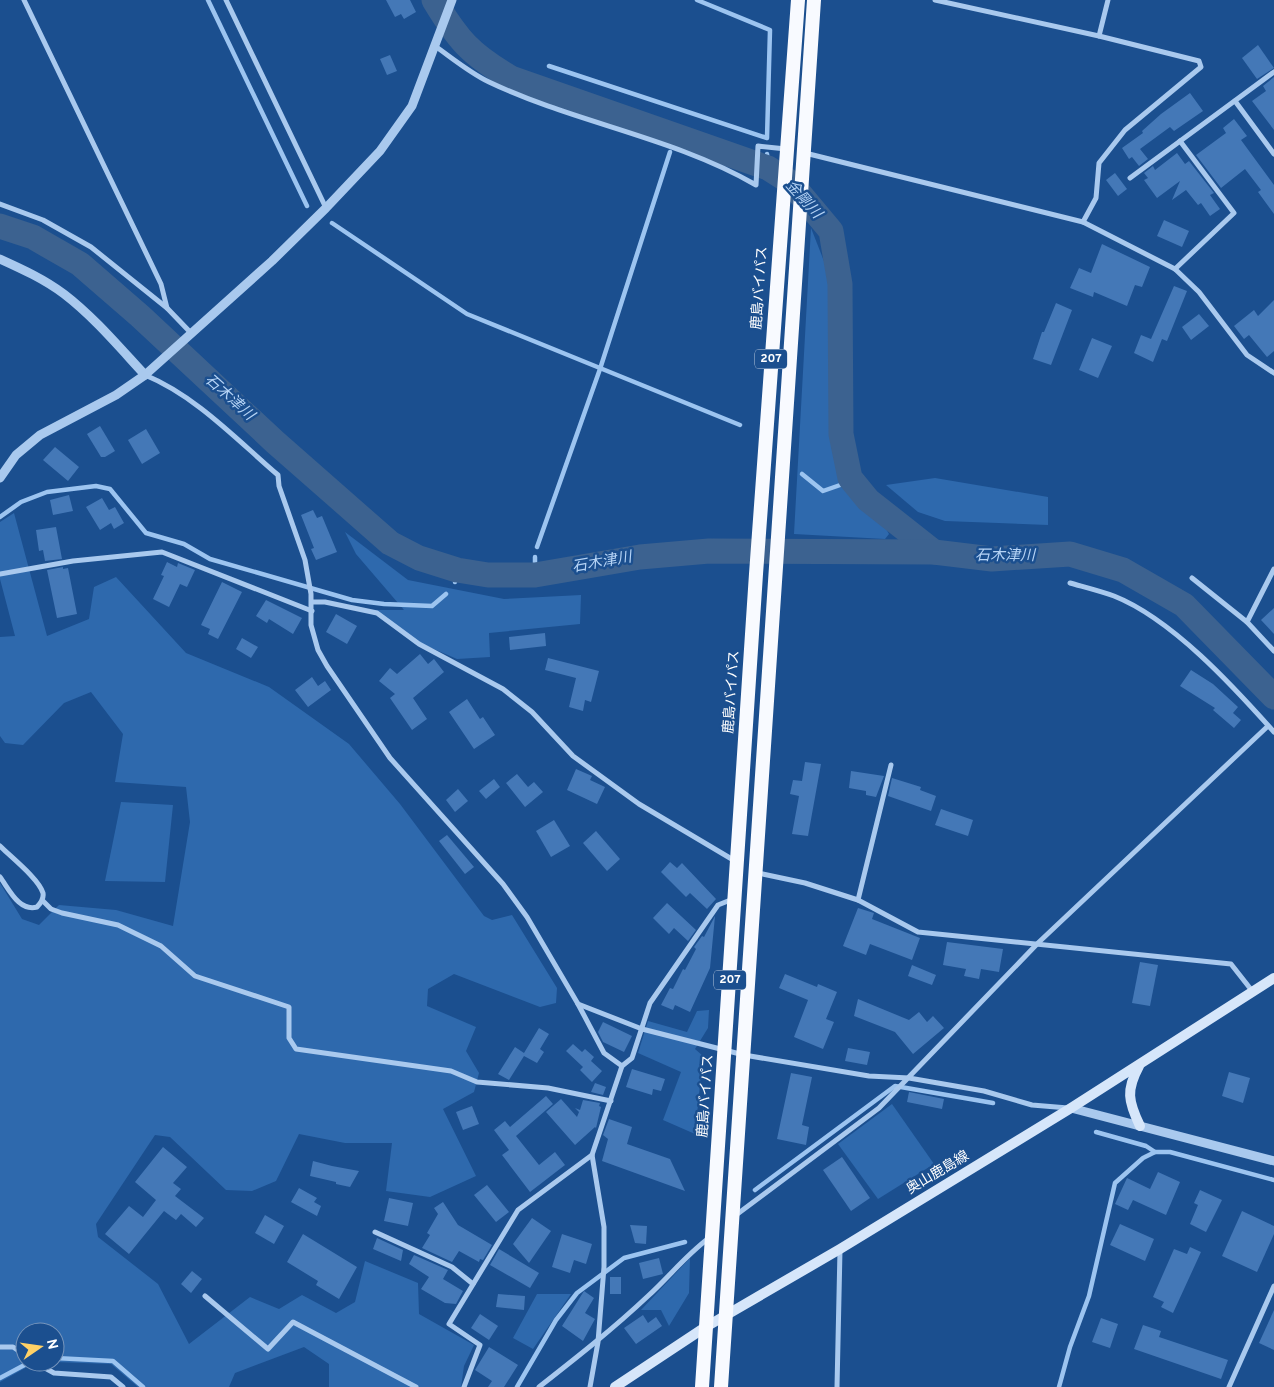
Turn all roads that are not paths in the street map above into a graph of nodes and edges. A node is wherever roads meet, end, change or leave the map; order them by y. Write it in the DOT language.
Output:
graph roads {
  1 [pos="24,0"];
  2 [pos="226,0"];
  3 [pos="452,0"];
  4 [pos="798,0"];
  5 [pos="814,0"];
  6 [pos="935,0"];
  7 [pos="1108,0"];
  8 [pos="1099,36"];
  9 [pos="435,46"];
  10 [pos="1274,72"];
  11 [pos="1234,101"];
  12 [pos="1180,141"];
  13 [pos="803,152"];
  14 [pos="1274,154"];
  15 [pos="786,155"];
  16 [pos="1130,178"];
  17 [pos="0,204"];
  18 [pos="326,208"];
  19 [pos="1083,222"];
  20 [pos="0,259"];
  21 [pos="1174,269"];
  22 [pos="167,308"];
  23 [pos="190,334"];
  24 [pos="1274,373"];
  25 [pos="145,375"];
  26 [pos="0,478"];
  27 [pos="1274,569"];
  28 [pos="0,574"];
  29 [pos="1192,578"];
  30 [pos="1070,583"];
  31 [pos="312,602"];
  32 [pos="312,611"];
  33 [pos="1247,622"];
  34 [pos="1274,651"];
  35 [pos="1268,726"];
  36 [pos="1274,732"];
  37 [pos="891,765"];
  38 [pos="0,846"];
  39 [pos="737,863"];
  40 [pos="756,873"];
  41 [pos="0,877"];
  42 [pos="735,898"];
  43 [pos="43,900"];
  44 [pos="858,900"];
  45 [pos="1038,943"];
  46 [pos="1274,978"];
  47 [pos="1253,992"];
  48 [pos="578,1004"];
  49 [pos="642,1029"];
  50 [pos="726,1049"];
  51 [pos="744,1055"];
  52 [pos="1139,1065"];
  53 [pos="622,1066"];
  54 [pos="910,1078"];
  55 [pos="611,1101"];
  56 [pos="1071,1108"];
  57 [pos="1140,1126"];
  58 [pos="592,1155"];
  59 [pos="1274,1161"];
  60 [pos="732,1218"];
  61 [pos="375,1232"];
  62 [pos="711,1236"];
  63 [pos="840,1249"];
  64 [pos="473,1284"];
  65 [pos="1274,1286"];
  66 [pos="205,1296"];
  67 [pos="724,1317"];
  68 [pos="704,1328"];
  69 [pos="598,1342"];
  70 [pos="0,1347"];
  71 [pos="15,1348"];
  72 [pos="52,1372"];
  73 [pos="123,1387"];
  74 [pos="416,1387"];
  75 [pos="464,1387"];
  76 [pos="539,1387"];
  77 [pos="590,1387"];
  78 [pos="615,1387"];
  79 [pos="702,1387"];
  80 [pos="721,1387"];
  81 [pos="837,1387"];
  82 [pos="1229,1387"];
  1 -- 22 [label="street"];
  2 -- 18 [label="street"];
  3 -- 9 [label="street"];
  4 -- 15 [label="highway, 鹿島バイパス / 207"];
  5 -- 13 [label="highway, 207"];
  6 -- 8 [label="street"];
  7 -- 8 [label="street"];
  8 -- 19 [label="street"];
  9 -- 15 [label="street"];
  9 -- 18 [label="street"];
  10 -- 11 [label="street"];
  11 -- 12 [label="street"];
  11 -- 14 [label="street"];
  12 -- 16 [label="street"];
  12 -- 21 [label="street"];
  13 -- 19 [label="street"];
  13 -- 40 [label="highway, 207"];
  15 -- 39 [label="highway, 鹿島バイパス / 207"];
  17 -- 22 [label="street"];
  18 -- 23 [label="street"];
  19 -- 21 [label="street"];
  20 -- 25 [label="street"];
  21 -- 24 [label="street"];
  22 -- 23 [label="street"];
  23 -- 25 [label="street"];
  25 -- 26 [label="street"];
  25 -- 31 [label="street"];
  27 -- 33 [label="street"];
  28 -- 32 [label="street"];
  29 -- 33 [label="street"];
  30 -- 35 [label="street"];
  31 -- 32 [label="street"];
  31 -- 39 [label="street"];
  32 -- 48 [label="street"];
  33 -- 34 [label="street"];
  35 -- 36 [label="street"];
  35 -- 45 [label="street"];
  37 -- 44 [label="street"];
  38 -- 43 [label="street"];
  39 -- 42 [label="highway, 鹿島バイパス / 207"];
  40 -- 44 [label="street"];
  40 -- 51 [label="highway, 207"];
  41 -- 43 [label="street"];
  42 -- 49 [label="street"];
  42 -- 50 [label="highway, 鹿島バイパス / 207"];
  43 -- 55 [label="street"];
  44 -- 45 [label="street"];
  45 -- 47 [label="street"];
  45 -- 54 [label="street"];
  46 -- 47 [label="main road, 奥山鹿島線"];
  47 -- 52 [label="main road, 奥山鹿島線"];
  48 -- 49 [label="street"];
  48 -- 53 [label="street"];
  49 -- 50 [label="street"];
  49 -- 53 [label="street"];
  50 -- 51 [label="street"];
  50 -- 62 [label="highway, 鹿島バイパス / 207"];
  51 -- 54 [label="street"];
  51 -- 60 [label="highway, 207"];
  52 -- 56 [label="main road, 奥山鹿島線"];
  52 -- 57 [label="main road"];
  53 -- 55 [label="street"];
  54 -- 56 [label="street"];
  54 -- 60 [label="street"];
  55 -- 58 [label="street"];
  56 -- 57 [label="street"];
  56 -- 63 [label="main road, 奥山鹿島線"];
  57 -- 59 [label="street"];
  58 -- 64 [label="street"];
  58 -- 69 [label="street"];
  60 -- 67 [label="highway, 207"];
  61 -- 64 [label="street"];
  62 -- 68 [label="highway, 鹿島バイパス / 207"];
  62 -- 69 [label="street"];
  63 -- 67 [label="main road, 奥山鹿島線"];
  63 -- 81 [label="street"];
  64 -- 75 [label="street"];
  65 -- 82 [label="street"];
  66 -- 74 [label="street"];
  67 -- 68 [label="main road, 奥山鹿島線"];
  67 -- 80 [label="highway, 207"];
  68 -- 78 [label="main road, 奥山鹿島線"];
  68 -- 79 [label="highway, 鹿島バイパス / 207"];
  69 -- 76 [label="street"];
  69 -- 77 [label="street"];
  70 -- 71 [label="street"];
  72 -- 73 [label="street"];
}
